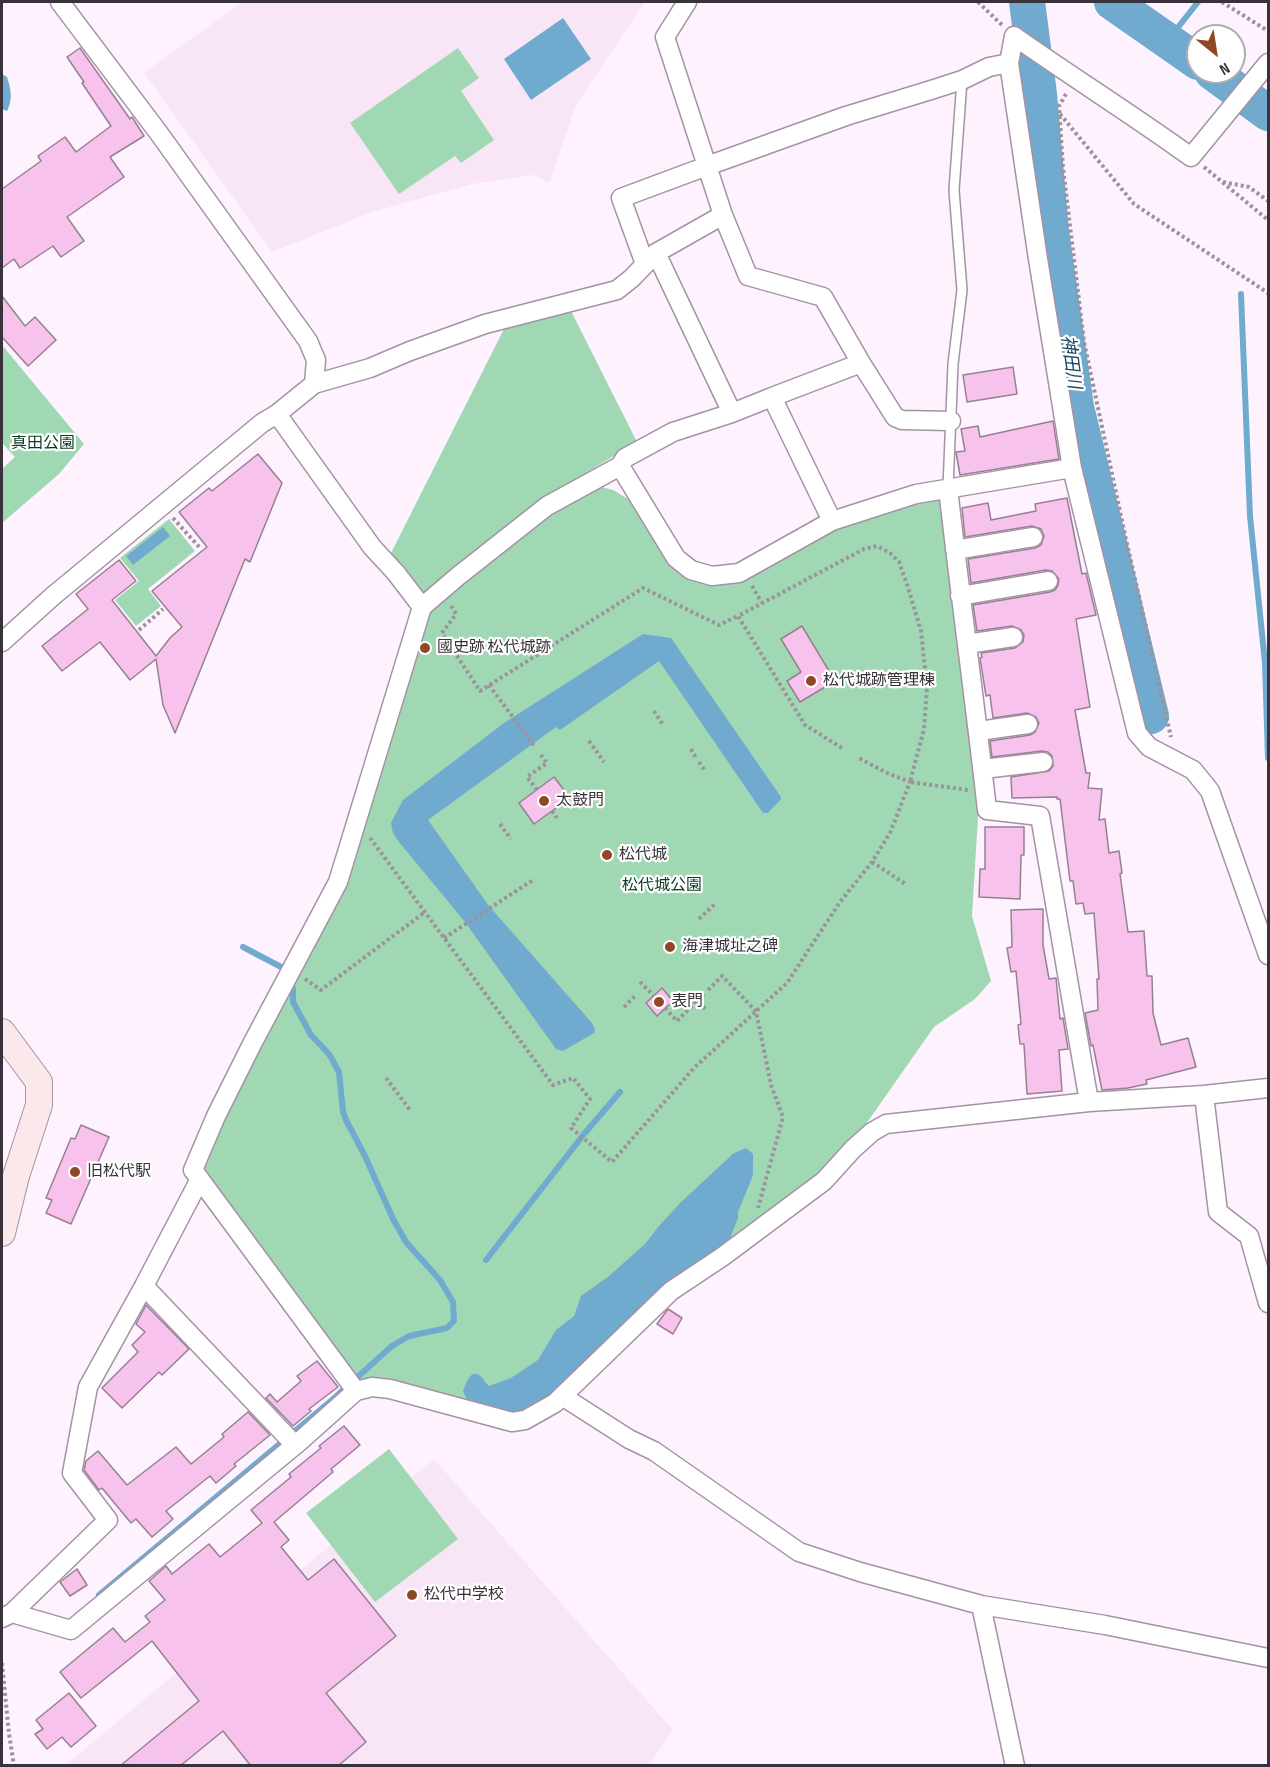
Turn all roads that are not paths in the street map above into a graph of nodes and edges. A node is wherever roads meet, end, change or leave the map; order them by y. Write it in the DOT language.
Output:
graph roads {
  1 [pos="60,2"];
  2 [pos="687,2"];
  3 [pos="1009,63"];
  4 [pos="1269,63"];
  5 [pos="962,80"];
  6 [pos="706,166"];
  7 [pos="723,215"];
  8 [pos="650,259"];
  9 [pos="861,363"];
  10 [pos="314,384"];
  11 [pos="772,397"];
  12 [pos="732,413"];
  13 [pos="277,414"];
  14 [pos="951,421"];
  15 [pos="620,465"];
  16 [pos="1072,468"];
  17 [pos="948,488"];
  18 [pos="832,521"];
  19 [pos="1034,537"];
  20 [pos="955,550"];
  21 [pos="1048,581"];
  22 [pos="960,596"];
  23 [pos="422,607"];
  24 [pos="1013,637"];
  25 [pos="2,642"];
  26 [pos="967,644"];
  27 [pos="1028,724"];
  28 [pos="979,731"];
  29 [pos="1042,762"];
  30 [pos="983,769"];
  31 [pos="1269,954"];
  32 [pos="2,1032"];
  33 [pos="1269,1088"];
  34 [pos="1203,1095"];
  35 [pos="1089,1102"];
  36 [pos="9,1174"];
  37 [pos="201,1179"];
  38 [pos="2,1233"];
  39 [pos="144,1286"];
  40 [pos="1269,1303"];
  41 [pos="356,1391"];
  42 [pos="562,1396"];
  43 [pos="294,1445"];
  44 [pos="981,1605"];
  45 [pos="7,1616"];
  46 [pos="1269,1658"];
  47 [pos="1015,1766"];
  1 -- 10 [label="street"];
  2 -- 6 [label="street"];
  3 -- 4 [label="street"];
  3 -- 5 [label="street"];
  3 -- 16 [label="street"];
  5 -- 6 [label="street"];
  5 -- 14 [label="lane"];
  6 -- 7 [label="street"];
  6 -- 8 [label="street"];
  7 -- 8 [label="street"];
  7 -- 9 [label="street"];
  8 -- 10 [label="street"];
  8 -- 12 [label="street"];
  9 -- 11 [label="street"];
  9 -- 14 [label="street"];
  10 -- 13 [label="street"];
  11 -- 12 [label="street"];
  11 -- 18 [label="street"];
  12 -- 15 [label="street"];
  13 -- 23 [label="street"];
  13 -- 25 [label="street"];
  14 -- 17 [label="lane"];
  15 -- 18 [label="street"];
  15 -- 23 [label="street"];
  16 -- 17 [label="street"];
  16 -- 31 [label="street"];
  17 -- 18 [label="street"];
  17 -- 20 [label="street"];
  19 -- 20 [label="street"];
  20 -- 22 [label="street"];
  21 -- 22 [label="street"];
  22 -- 26 [label="street"];
  23 -- 37 [label="street"];
  24 -- 26 [label="street"];
  26 -- 28 [label="street"];
  27 -- 28 [label="street"];
  28 -- 30 [label="street"];
  29 -- 30 [label="street"];
  30 -- 35 [label="street"];
  32 -- 36 [label="street"];
  33 -- 34 [label="street"];
  34 -- 35 [label="street"];
  34 -- 40 [label="street"];
  35 -- 42 [label="street"];
  36 -- 38 [label="street"];
  37 -- 39 [label="street"];
  37 -- 41 [label="street"];
  39 -- 43 [label="street"];
  39 -- 45 [label="street"];
  41 -- 42 [label="street"];
  41 -- 43 [label="street"];
  42 -- 44 [label="street"];
  43 -- 45 [label="street"];
  44 -- 46 [label="street"];
  44 -- 47 [label="street"];
}
